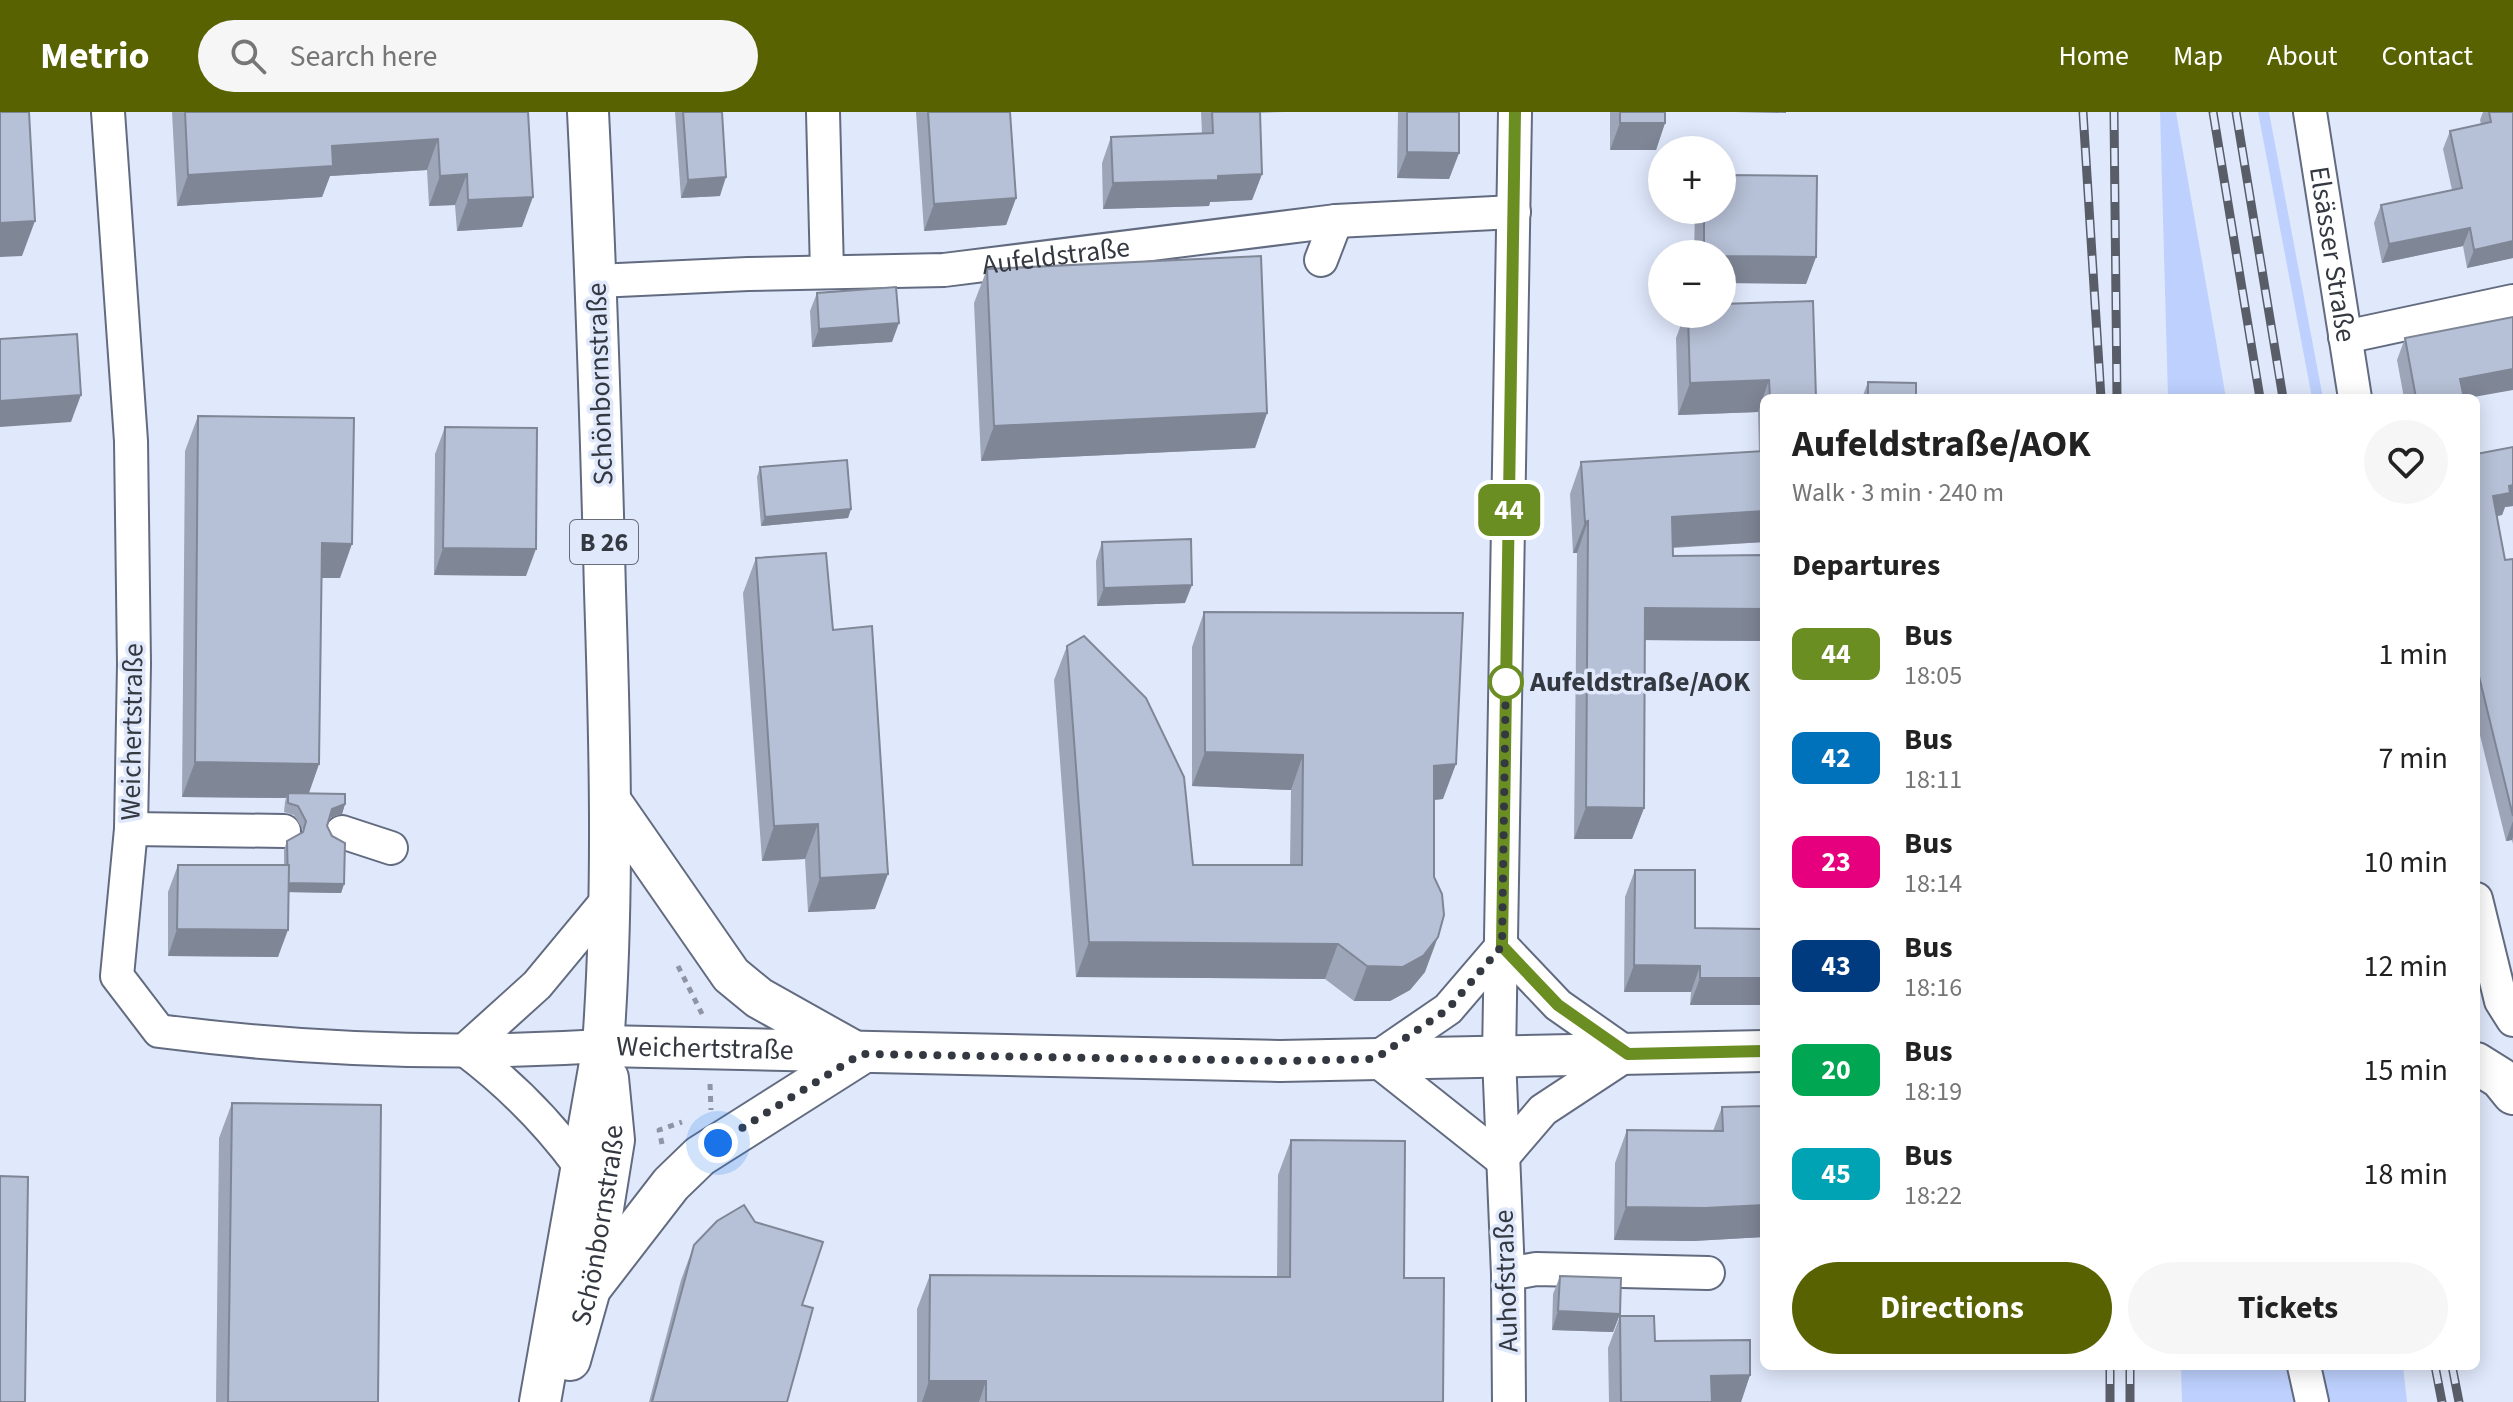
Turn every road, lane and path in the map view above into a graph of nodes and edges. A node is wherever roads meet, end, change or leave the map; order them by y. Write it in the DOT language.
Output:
graph roads {
  1 [pos="108,112"];
  2 [pos="588,112"];
  3 [pos="823,112"];
  4 [pos="1515,112"];
  5 [pos="2310,112"];
  6 [pos="1514,212"];
  7 [pos="1336,221"];
  8 [pos="1321,260"];
  9 [pos="827,272"];
  10 [pos="597,281"];
  11 [pos="2513,301"];
  12 [pos="2345,337"];
  13 [pos="2354,394"];
  14 [pos="611,802"];
  15 [pos="131,829"];
  16 [pos="284,831"];
  17 [pos="342,832"];
  18 [pos="391,848"];
  19 [pos="610,897"];
  20 [pos="2480,915"];
  21 [pos="1502,946"];
  22 [pos="2490,955"];
  23 [pos="2480,976"];
  24 [pos="2513,1020"];
  25 [pos="603,1046"];
  26 [pos="465,1050"];
  27 [pos="1760,1051"];
  28 [pos="861,1054"];
  29 [pos="1628,1054"];
  30 [pos="1499,1057"];
  31 [pos="1375,1059"];
  32 [pos="2480,1066"];
  33 [pos="2513,1094"];
  34 [pos="1501,1159"];
  35 [pos="580,1166"];
  36 [pos="1708,1273"];
  37 [pos="1508,1274"];
  38 [pos="590,1289"];
  39 [pos="2305,1370"];
  40 [pos="540,1402"];
  41 [pos="558,1402"];
  42 [pos="1509,1402"];
  43 [pos="2312,1402"];
  1 -- 15 [label="street, Weichertstraße"];
  2 -- 10 [label="main road, Schönbornstraße / B 26"];
  3 -- 9 [label="street"];
  4 -- 6 [label="street, Auhofstraße"];
  5 -- 12 [label="street, Elsässer Straße"];
  6 -- 7 [label="street, Aufeldstraße"];
  6 -- 21 [label="street, Auhofstraße"];
  7 -- 8 [label="street"];
  7 -- 9 [label="street, Aufeldstraße"];
  9 -- 10 [label="street, Aufeldstraße"];
  10 -- 14 [label="main road, Schönbornstraße / B 26"];
  11 -- 12 [label="street"];
  12 -- 13 [label="street, Elsässer Straße"];
  14 -- 19 [label="main road, Schönbornstraße / B 26"];
  14 -- 28 [label="main road"];
  15 -- 16 [label="street"];
  15 -- 26 [label="street, Weichertstraße"];
  17 -- 18 [label="street"];
  19 -- 25 [label="main road, Schönbornstraße / B 26"];
  19 -- 26 [label="street"];
  20 -- 22 [label="street"];
  21 -- 29 [label="street"];
  21 -- 30 [label="street, Auhofstraße"];
  21 -- 31 [label="street"];
  22 -- 23 [label="street"];
  22 -- 24 [label="street"];
  25 -- 26 [label="street, Weichertstraße"];
  25 -- 28 [label="main road, Weichertstraße"];
  25 -- 35 [label="main road, Schönbornstraße"];
  25 -- 38 [label="main road, Schönbornstraße"];
  26 -- 35 [label="street"];
  27 -- 29 [label="main road, Weichertstraße"];
  28 -- 31 [label="main road, Weichertstraße"];
  28 -- 38 [label="main road"];
  29 -- 30 [label="main road, Weichertstraße"];
  29 -- 34 [label="street"];
  30 -- 31 [label="main road, Weichertstraße"];
  30 -- 34 [label="street, Auhofstraße"];
  31 -- 34 [label="street"];
  32 -- 33 [label="main road"];
  34 -- 37 [label="street, Auhofstraße"];
  35 -- 40 [label="main road, Schönbornstraße"];
  36 -- 37 [label="street"];
  37 -- 42 [label="street, Auhofstraße"];
  38 -- 41 [label="main road, Schönbornstraße"];
  39 -- 43 [label="street"];
}
